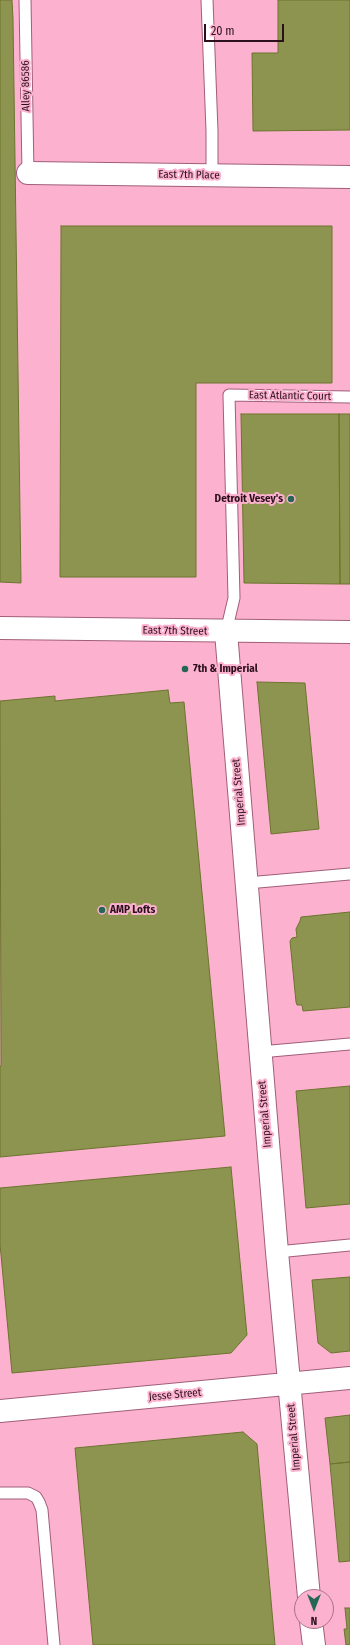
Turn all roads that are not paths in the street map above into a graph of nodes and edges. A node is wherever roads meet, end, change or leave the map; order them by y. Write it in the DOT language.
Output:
graph roads {
  1 [pos="25,0"];
  2 [pos="207,0"];
  3 [pos="28,173"];
  4 [pos="212,175"];
  5 [pos="350,177"];
  6 [pos="350,397"];
  7 [pos="0,628"];
  8 [pos="226,632"];
  9 [pos="350,632"];
  10 [pos="350,874"];
  11 [pos="246,883"];
  12 [pos="350,1044"];
  13 [pos="260,1052"];
  14 [pos="350,1244"];
  15 [pos="277,1252"];
  16 [pos="350,1378"];
  17 [pos="289,1384"];
  18 [pos="0,1412"];
  19 [pos="0,1493"];
  20 [pos="308,1589"];
  21 [pos="312,1629"];
  22 [pos="54,1645"];
  23 [pos="314,1645"];
  1 -- 3 [label="lane, Alley 86586"];
  2 -- 4 [label="lane"];
  3 -- 4 [label="street, East 7th Place"];
  4 -- 5 [label="street, East 7th Place"];
  6 -- 8 [label="lane, East Atlantic Court"];
  7 -- 8 [label="street, East 7th Street"];
  8 -- 9 [label="street, East 7th Street"];
  8 -- 11 [label="street, Imperial Street"];
  10 -- 11 [label="lane"];
  11 -- 13 [label="street, Imperial Street"];
  12 -- 13 [label="lane"];
  13 -- 15 [label="street, Imperial Street"];
  14 -- 15 [label="lane"];
  15 -- 17 [label="street, Imperial Street"];
  16 -- 17 [label="street, Jesse Street"];
  17 -- 18 [label="street, Jesse Street"];
  17 -- 20 [label="street, Imperial Street"];
  19 -- 22 [label="lane"];
  21 -- 23 [label="street"];
}
